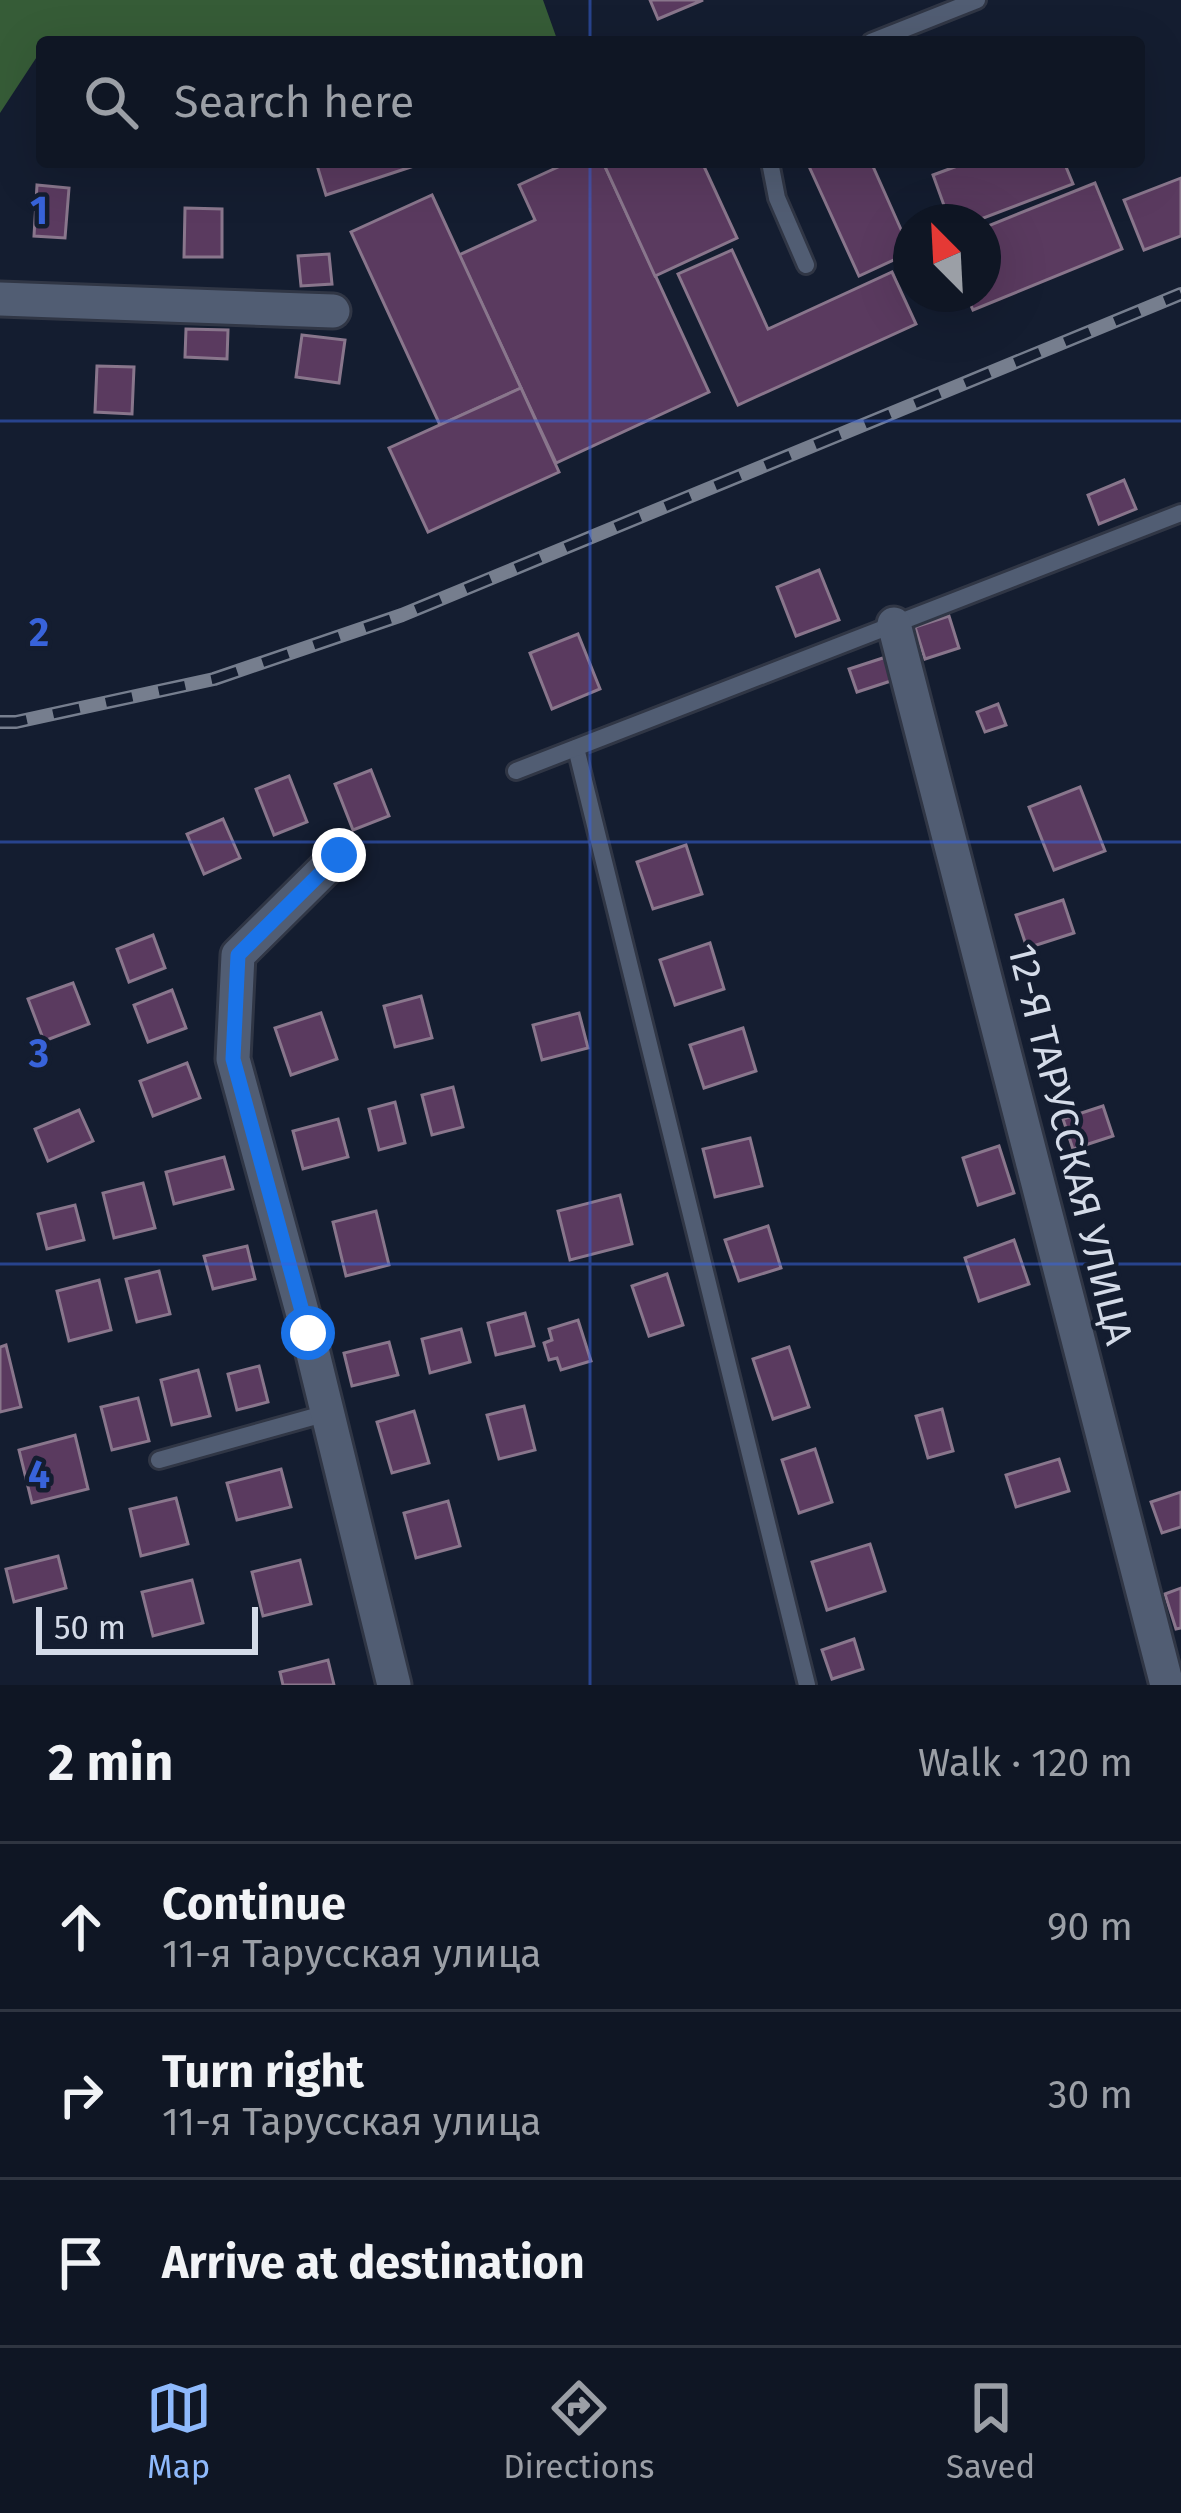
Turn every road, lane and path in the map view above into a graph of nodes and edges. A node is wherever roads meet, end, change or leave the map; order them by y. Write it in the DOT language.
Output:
graph roads {
  1 [pos="977,0"];
  2 [pos="886,36"];
  3 [pos="771,168"];
  4 [pos="806,265"];
  5 [pos="0,299"];
  6 [pos="333,310"];
  7 [pos="1181,513"];
  8 [pos="894,624"];
  9 [pos="576,748"];
  10 [pos="516,771"];
  11 [pos="339,855"];
  12 [pos="327,1413"];
  13 [pos="159,1460"];
  14 [pos="394,1685"];
  15 [pos="807,1685"];
  16 [pos="1167,1685"];
  1 -- 2 [label="lane"];
  3 -- 4 [label="lane"];
  5 -- 6 [label="street"];
  7 -- 8 [label="lane"];
  8 -- 9 [label="lane"];
  8 -- 16 [label="street, 12-Я ТАРУССКАЯ УЛИЦА"];
  9 -- 10 [label="lane"];
  9 -- 15 [label="lane"];
  11 -- 12 [label="street"];
  12 -- 13 [label="lane"];
  12 -- 14 [label="street"];
}
